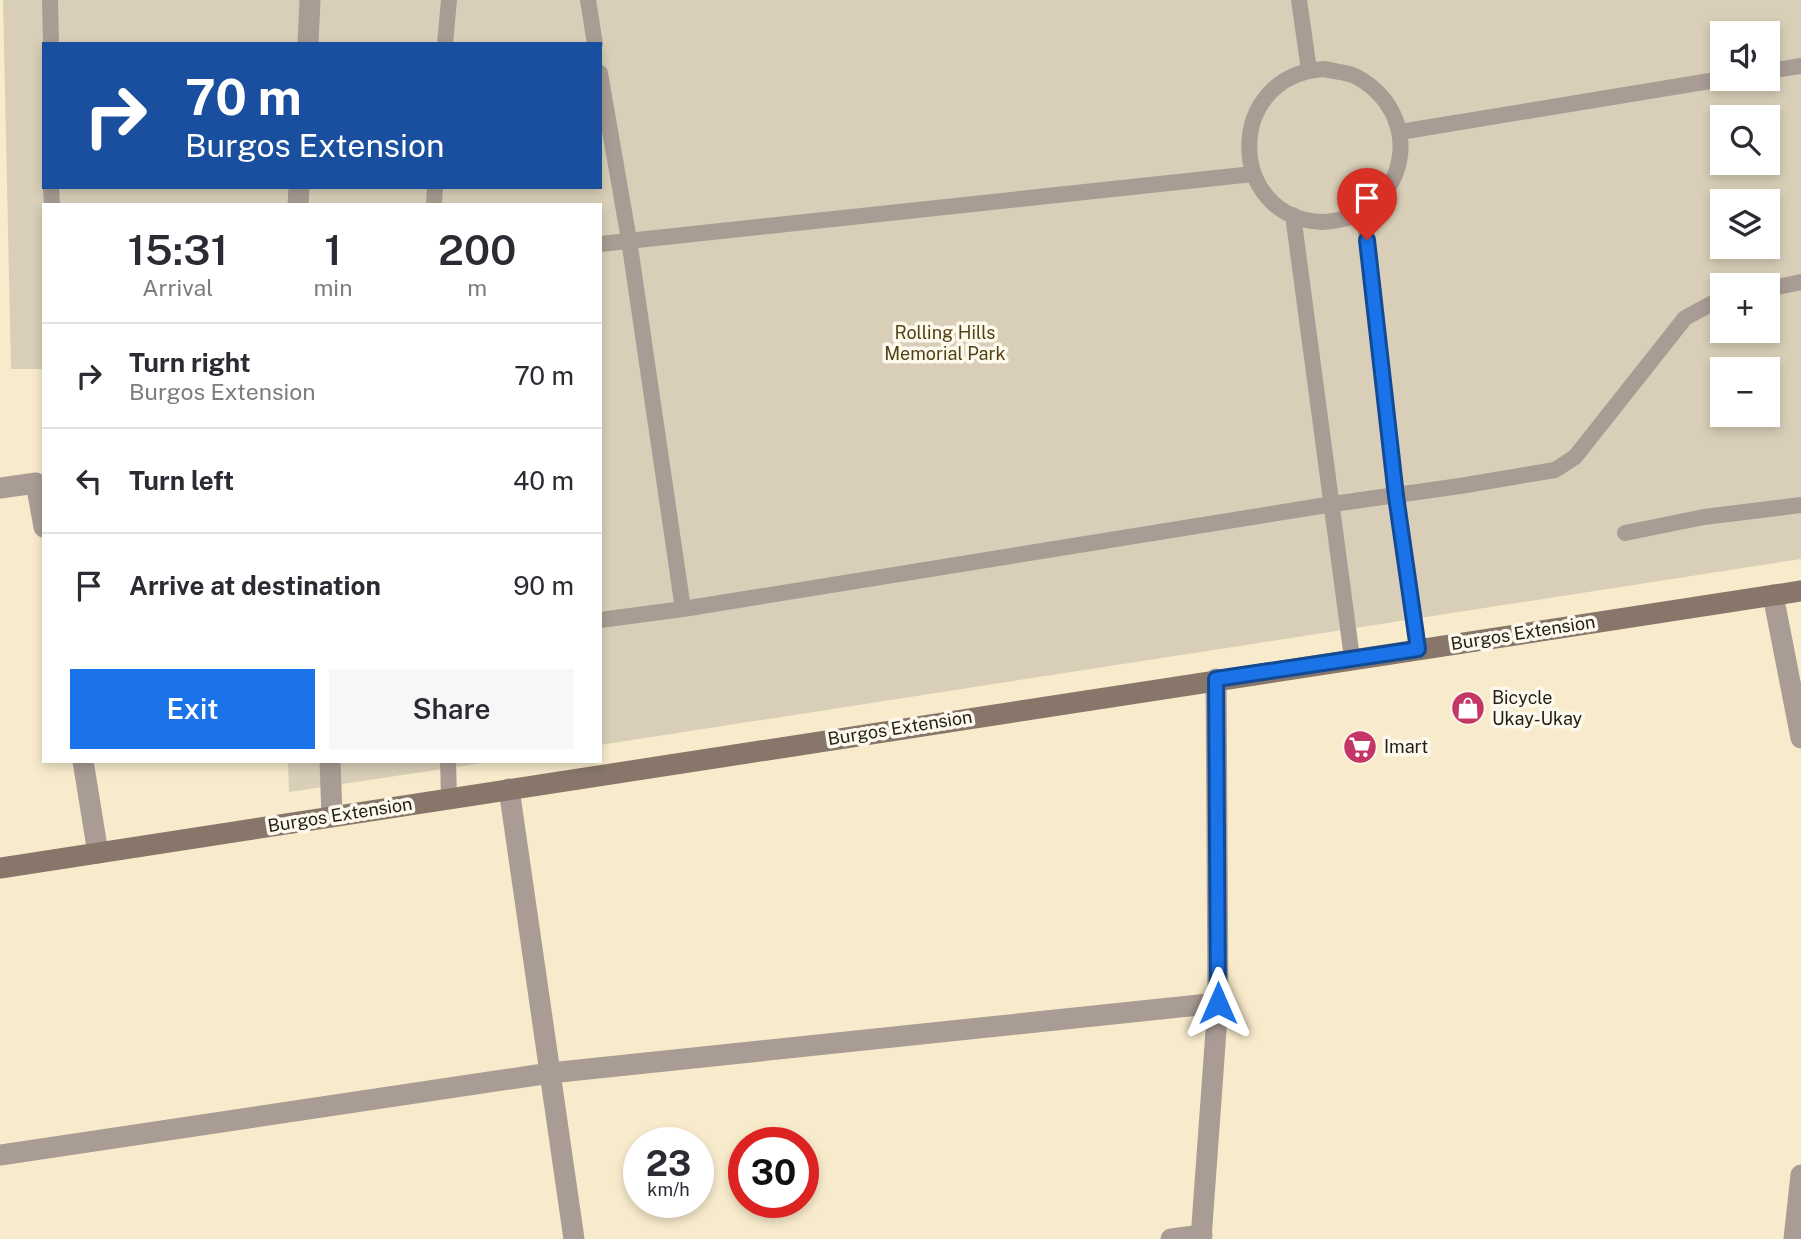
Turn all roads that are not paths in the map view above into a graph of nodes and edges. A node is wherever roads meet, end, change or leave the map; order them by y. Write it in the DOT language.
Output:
graph roads {
  1 [pos="50,0"];
  2 [pos="310,0"];
  3 [pos="449,0"];
  4 [pos="588,0"];
  5 [pos="1299,0"];
  6 [pos="51,42"];
  7 [pos="308,42"];
  8 [pos="445,42"];
  9 [pos="595,42"];
  10 [pos="1801,66"];
  11 [pos="1780,69"];
  12 [pos="1309,70"];
  13 [pos="1710,81"];
  14 [pos="602,85"];
  15 [pos="1400,132"];
  16 [pos="1253,174"];
  17 [pos="1364,214"];
  18 [pos="1293,215"];
  19 [pos="629,240"];
  20 [pos="602,244"];
  21 [pos="1801,282"];
  22 [pos="1780,286"];
  23 [pos="1710,304"];
  24 [pos="0,488"];
  25 [pos="1396,496"];
  26 [pos="1334,504"];
  27 [pos="1801,505"];
  28 [pos="42,516"];
  29 [pos="1625,533"];
  30 [pos="1801,591"];
  31 [pos="1773,595"];
  32 [pos="683,609"];
  33 [pos="602,620"];
  34 [pos="1418,649"];
  35 [pos="1353,658"];
  36 [pos="1216,679"];
  37 [pos="1801,738"];
  38 [pos="83,763"];
  39 [pos="330,763"];
  40 [pos="448,763"];
  41 [pos="509,789"];
  42 [pos="449,798"];
  43 [pos="332,816"];
  44 [pos="98,852"];
  45 [pos="0,868"];
  46 [pos="1218,1003"];
  47 [pos="550,1073"];
  48 [pos="0,1155"];
  49 [pos="1801,1175"];
  50 [pos="1201,1237"];
  51 [pos="574,1239"];
  52 [pos="1171,1239"];
  53 [pos="1794,1239"];
  1 -- 6 [label="lane"];
  2 -- 7 [label="street"];
  3 -- 8 [label="lane"];
  4 -- 9 [label="lane"];
  5 -- 12 [label="lane"];
  10 -- 11 [label="lane"];
  12 -- 15 [label="lane"];
  12 -- 16 [label="lane"];
  13 -- 15 [label="lane"];
  14 -- 19 [label="lane"];
  15 -- 17 [label="lane"];
  16 -- 18 [label="lane"];
  16 -- 19 [label="lane"];
  17 -- 18 [label="lane"];
  17 -- 25 [label="lane"];
  18 -- 26 [label="lane"];
  19 -- 20 [label="lane"];
  19 -- 32 [label="lane"];
  21 -- 22 [label="lane"];
  23 -- 25 [label="lane"];
  24 -- 28 [label="street"];
  25 -- 26 [label="lane"];
  25 -- 34 [label="lane"];
  26 -- 32 [label="lane"];
  26 -- 35 [label="lane"];
  27 -- 29 [label="lane"];
  30 -- 31 [label="main road, Burgos Extension"];
  31 -- 34 [label="main road, Burgos Extension"];
  31 -- 37 [label="street"];
  32 -- 33 [label="lane"];
  34 -- 35 [label="main road, Burgos Extension"];
  35 -- 36 [label="main road, Burgos Extension"];
  36 -- 41 [label="main road, Burgos Extension"];
  36 -- 46 [label="street"];
  38 -- 44 [label="street"];
  39 -- 43 [label="street"];
  40 -- 42 [label="lane"];
  41 -- 42 [label="main road, Burgos Extension"];
  41 -- 47 [label="street"];
  42 -- 43 [label="main road, Burgos Extension"];
  43 -- 44 [label="main road, Burgos Extension"];
  44 -- 45 [label="main road, Burgos Extension"];
  46 -- 47 [label="street"];
  46 -- 50 [label="street"];
  47 -- 48 [label="street"];
  47 -- 51 [label="street"];
  49 -- 53 [label="street"];
  50 -- 52 [label="street"];
}
